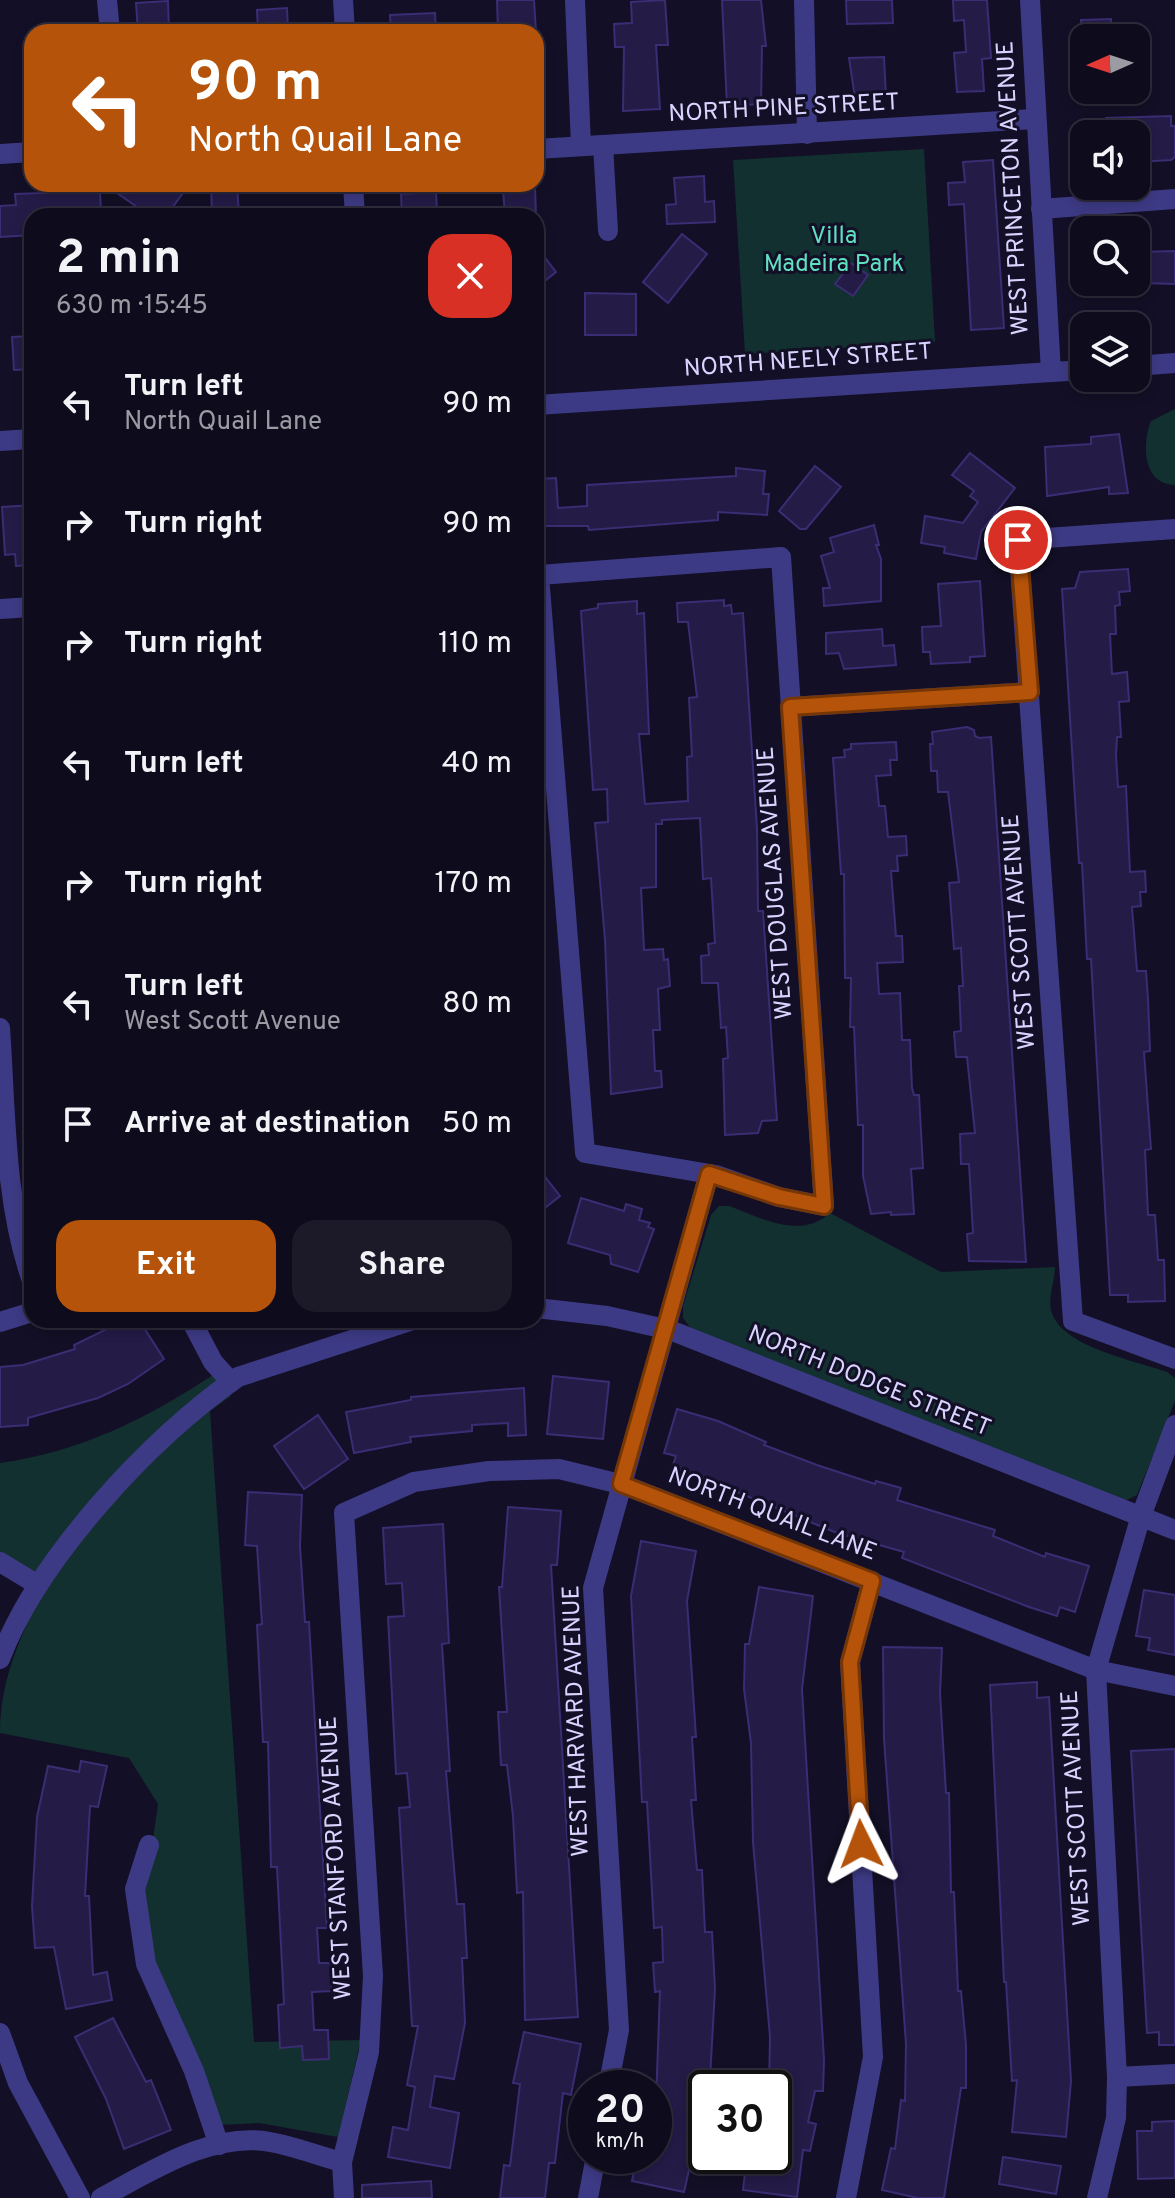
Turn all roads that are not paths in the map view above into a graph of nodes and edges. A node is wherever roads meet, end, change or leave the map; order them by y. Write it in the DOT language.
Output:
graph roads {
  1 [pos="107,0"];
  2 [pos="343,0"];
  3 [pos="575,0"];
  4 [pos="804,0"];
  5 [pos="1030,0"];
  6 [pos="109,24"];
  7 [pos="344,24"];
  8 [pos="1035,119"];
  9 [pos="807,134"];
  10 [pos="603,145"];
  11 [pos="581,146"];
  12 [pos="544,148"];
  13 [pos="24,152"];
  14 [pos="0,154"];
  15 [pos="1175,199"];
  16 [pos="1041,209"];
  17 [pos="608,231"];
  18 [pos="1175,363"];
  19 [pos="1150,365"];
  20 [pos="1070,371"];
  21 [pos="1051,372"];
  22 [pos="544,404"];
  23 [pos="24,440"];
  24 [pos="0,441"];
  25 [pos="1175,529"];
  26 [pos="544,575"];
  27 [pos="24,608"];
  28 [pos="0,609"];
  29 [pos="544,638"];
  30 [pos="1030,692"];
  31 [pos="790,707"];
  32 [pos="0,1028"];
  33 [pos="709,1174"];
  34 [pos="24,1258"];
  35 [pos="544,1309"];
  36 [pos="24,1314"];
  37 [pos="0,1322"];
  38 [pos="195,1328"];
  39 [pos="386,1328"];
  40 [pos="665,1329"];
  41 [pos="1175,1359"];
  42 [pos="231,1382"];
  43 [pos="1175,1425"];
  44 [pos="621,1484"];
  45 [pos="344,1513"];
  46 [pos="1140,1519"];
  47 [pos="1175,1530"];
  48 [pos="0,1562"];
  49 [pos="872,1581"];
  50 [pos="38,1585"];
  51 [pos="0,1659"];
  52 [pos="1096,1670"];
  53 [pos="1175,1686"];
  54 [pos="149,1845"];
  55 [pos="0,2033"];
  56 [pos="611,2070"];
  57 [pos="1175,2074"];
  58 [pos="1117,2077"];
  59 [pos="219,2145"];
  60 [pos="342,2162"];
  61 [pos="593,2174"];
  62 [pos="80,2198"];
  63 [pos="101,2198"];
  64 [pos="344,2198"];
  65 [pos="588,2198"];
  66 [pos="846,2198"];
  67 [pos="1097,2198"];
  1 -- 6 [label="street"];
  2 -- 7 [label="street"];
  3 -- 11 [label="street"];
  4 -- 9 [label="street"];
  5 -- 8 [label="street, WEST PRINCETON AVENUE"];
  8 -- 9 [label="street, NORTH PINE STREET"];
  8 -- 16 [label="street, WEST PRINCETON AVENUE"];
  9 -- 10 [label="street, NORTH PINE STREET"];
  10 -- 11 [label="street, NORTH PINE STREET"];
  10 -- 17 [label="street"];
  11 -- 12 [label="street, NORTH PINE STREET"];
  13 -- 14 [label="street"];
  15 -- 16 [label="street"];
  16 -- 21 [label="street, WEST PRINCETON AVENUE"];
  18 -- 19 [label="street"];
  20 -- 21 [label="street, NORTH NEELY STREET"];
  21 -- 22 [label="street, NORTH NEELY STREET"];
  23 -- 24 [label="street"];
  25 -- 30 [label="street, WEST SCOTT AVENUE"];
  26 -- 31 [label="street, WEST DOUGLAS AVENUE"];
  27 -- 28 [label="street"];
  29 -- 33 [label="street, WEST DOUGLAS AVENUE"];
  30 -- 31 [label="street"];
  30 -- 41 [label="street, WEST SCOTT AVENUE"];
  31 -- 33 [label="street, WEST DOUGLAS AVENUE"];
  32 -- 34 [label="street"];
  33 -- 40 [label="street, WEST HARVARD AVENUE"];
  35 -- 40 [label="street, NORTH DODGE STREET"];
  36 -- 37 [label="street"];
  38 -- 42 [label="street"];
  39 -- 42 [label="street"];
  40 -- 44 [label="street, WEST HARVARD AVENUE"];
  40 -- 46 [label="street, NORTH DODGE STREET"];
  42 -- 50 [label="street"];
  43 -- 46 [label="street, WEST SCOTT AVENUE"];
  44 -- 45 [label="street, NORTH QUAIL LANE"];
  44 -- 49 [label="street, NORTH QUAIL LANE"];
  44 -- 56 [label="street, WEST HARVARD AVENUE"];
  45 -- 60 [label="street, WEST STANFORD AVENUE"];
  46 -- 47 [label="street, NORTH DODGE STREET"];
  46 -- 52 [label="street, WEST SCOTT AVENUE"];
  48 -- 50 [label="street"];
  49 -- 52 [label="street, NORTH QUAIL LANE"];
  49 -- 66 [label="street"];
  50 -- 51 [label="street"];
  52 -- 53 [label="street, NORTH QUAIL LANE"];
  52 -- 58 [label="street, WEST SCOTT AVENUE"];
  54 -- 59 [label="street"];
  55 -- 62 [label="street"];
  57 -- 58 [label="street"];
  58 -- 67 [label="street, WEST SCOTT AVENUE"];
  59 -- 60 [label="street"];
  59 -- 63 [label="street"];
  60 -- 64 [label="street, WEST STANFORD AVENUE"];
  61 -- 65 [label="street"];
}
